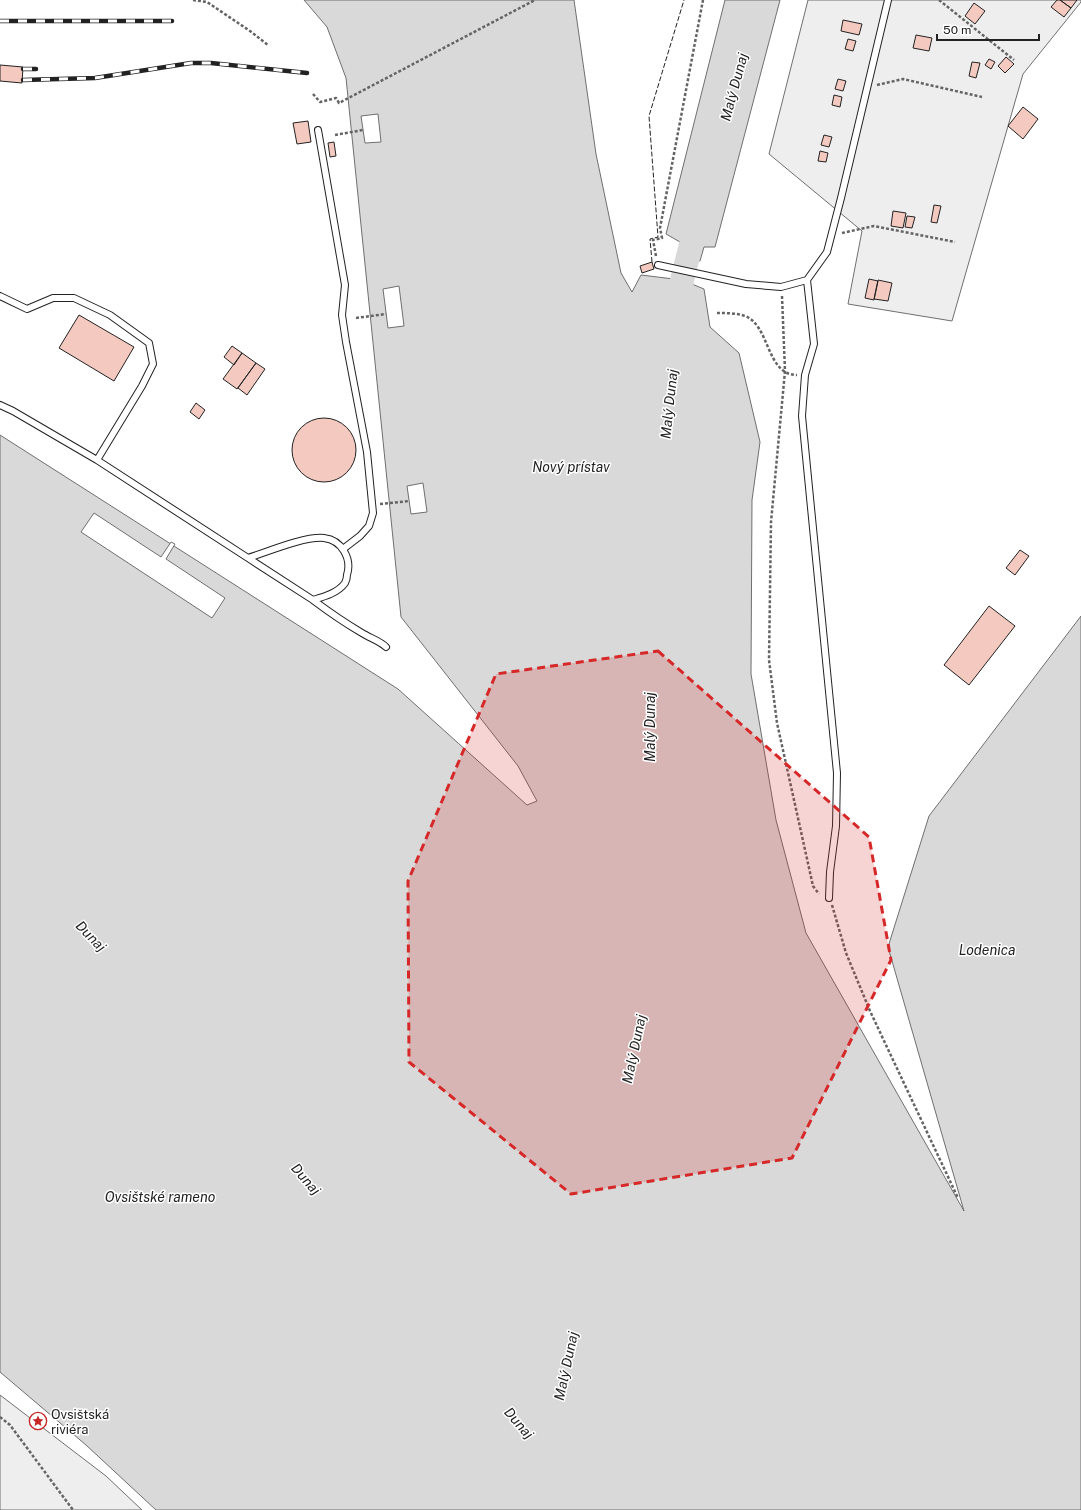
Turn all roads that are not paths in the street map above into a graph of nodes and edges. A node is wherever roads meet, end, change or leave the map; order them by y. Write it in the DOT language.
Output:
graph roads {
  1 [pos="888,0"];
  2 [pos="318,130"];
  3 [pos="658,264"];
  4 [pos="807,280"];
  5 [pos="0,296"];
  6 [pos="0,405"];
  7 [pos="97,460"];
  8 [pos="343,549"];
  9 [pos="248,558"];
  10 [pos="313,600"];
  11 [pos="386,648"];
  12 [pos="829,898"];
  1 -- 4 [label="lane"];
  2 -- 8 [label="lane"];
  3 -- 4 [label="lane"];
  4 -- 12 [label="lane"];
  5 -- 7 [label="lane"];
  6 -- 7 [label="lane"];
  7 -- 9 [label="lane"];
  8 -- 9 [label="lane"];
  8 -- 10 [label="lane"];
  9 -- 10 [label="lane"];
  10 -- 11 [label="lane"];
}
